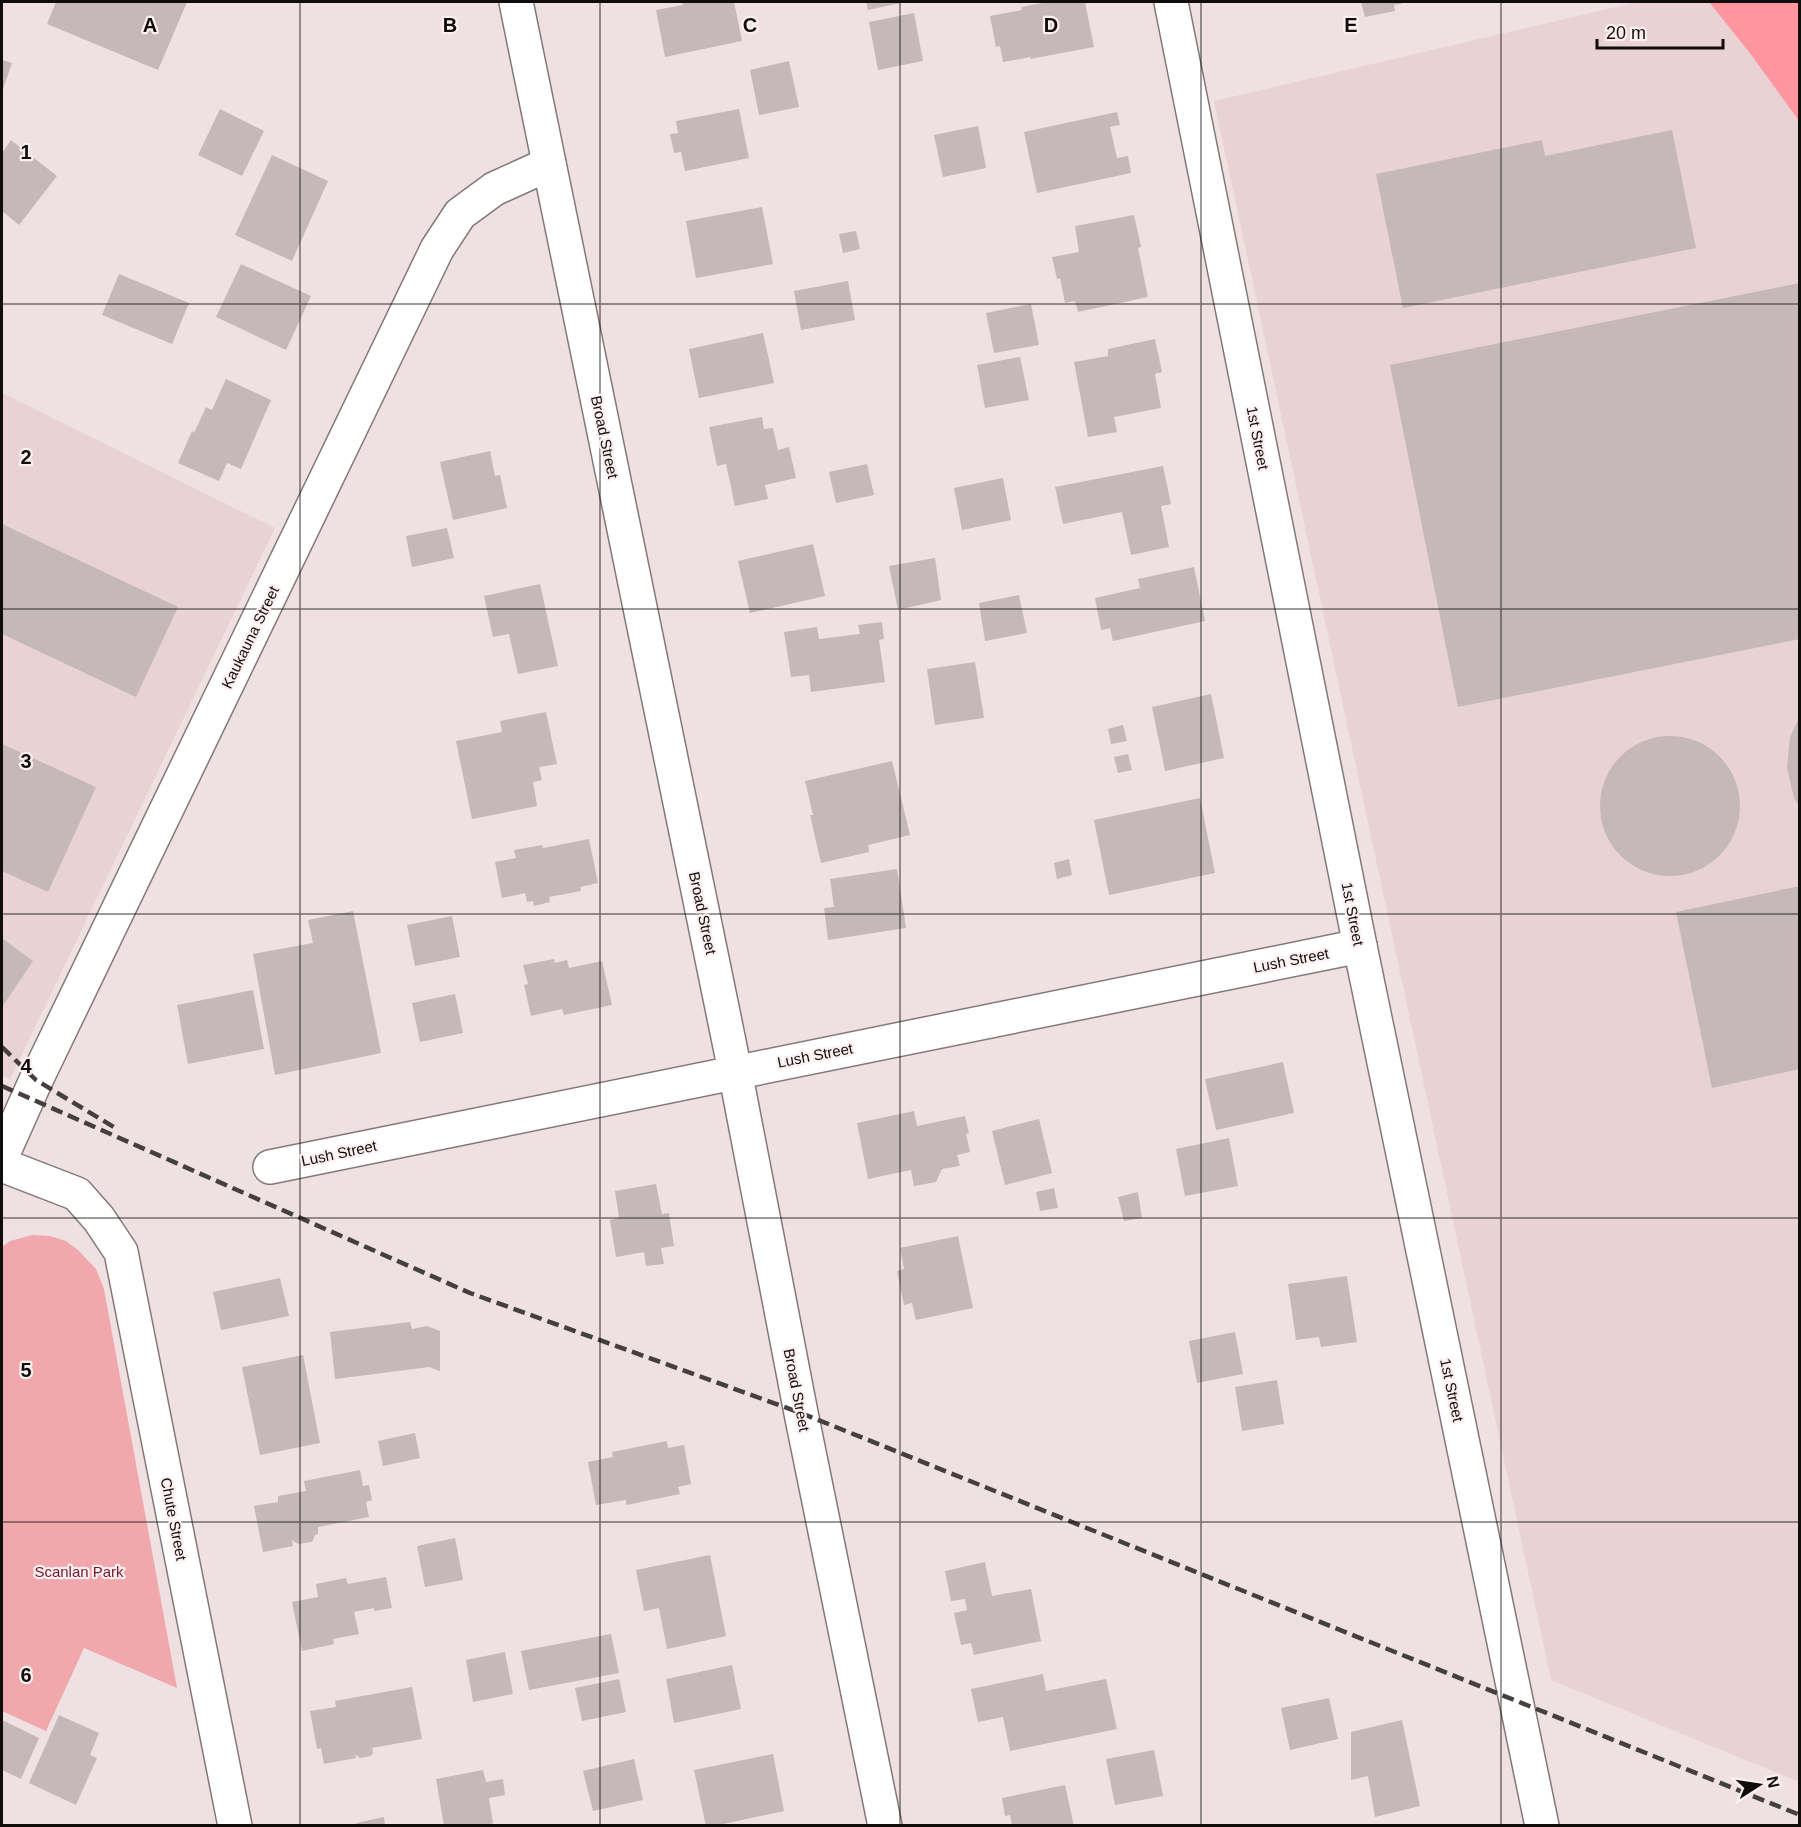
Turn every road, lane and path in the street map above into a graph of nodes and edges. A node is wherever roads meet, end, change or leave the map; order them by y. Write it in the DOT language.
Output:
graph roads {
  1 [pos="516,2"];
  2 [pos="1172,2"];
  3 [pos="549,164"];
  4 [pos="1360,946"];
  5 [pos="735,1071"];
  6 [pos="11,1112"];
  7 [pos="2,1156"];
  8 [pos="2,1166"];
  9 [pos="270,1167"];
  10 [pos="235,1826"];
  11 [pos="885,1826"];
  12 [pos="1542,1826"];
  1 -- 3 [label="street, Broad Street"];
  2 -- 4 [label="street, 1st Street"];
  3 -- 5 [label="street, Broad Street"];
  3 -- 6 [label="street, Kaukauna Street"];
  4 -- 5 [label="street, Lush Street"];
  4 -- 12 [label="street, 1st Street"];
  5 -- 9 [label="street, Lush Street"];
  5 -- 11 [label="street, Broad Street"];
  6 -- 7 [label="street, Kaukauna Street"];
  8 -- 10 [label="street, Chute Street"];
}
